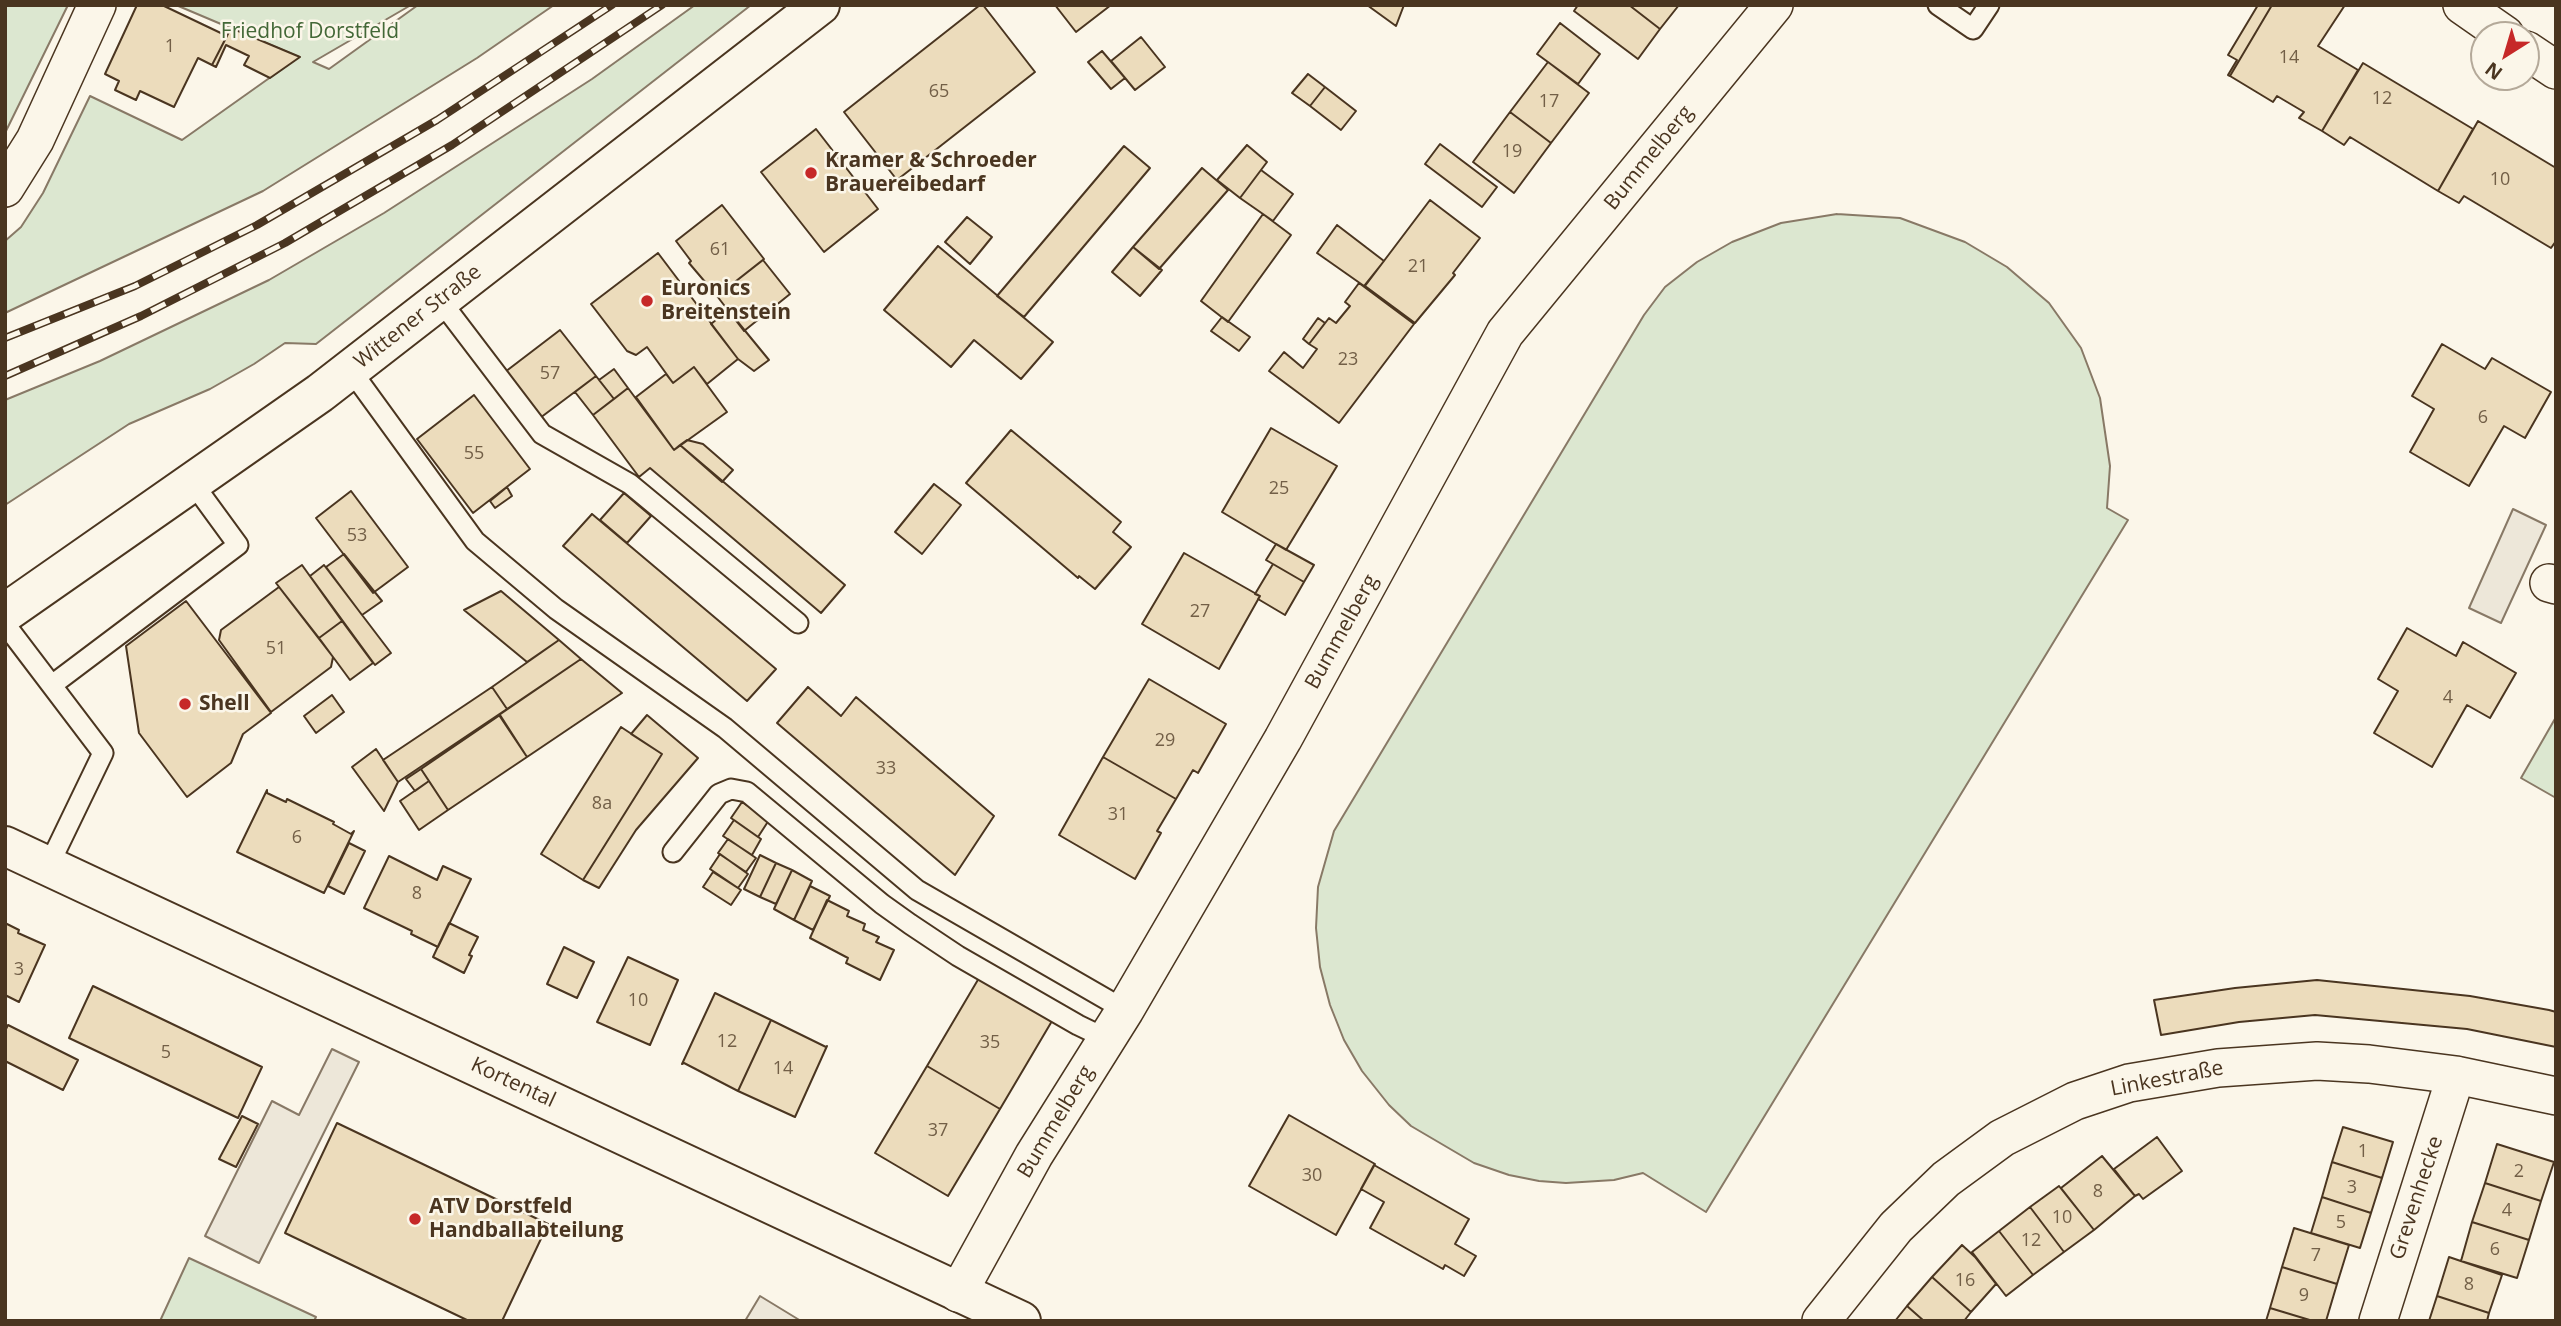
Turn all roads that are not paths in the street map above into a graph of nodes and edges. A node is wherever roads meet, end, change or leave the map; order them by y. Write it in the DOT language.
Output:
graph roads {
  1 [pos="97,5"];
  2 [pos="820,5"];
  3 [pos="1774,5"];
  4 [pos="1938,5"];
  5 [pos="1989,5"];
  6 [pos="2462,5"];
  7 [pos="2485,21"];
  8 [pos="2540,59"];
  9 [pos="2556,70"];
  10 [pos="5,188"];
  11 [pos="440,300"];
  12 [pos="350,369"];
  13 [pos="192,482"];
  14 [pos="8,612"];
  15 [pos="798,623"];
  16 [pos="52,685"];
  17 [pos="5,846"];
  18 [pos="673,852"];
  19 [pos="48,867"];
  20 [pos="1116,1024"];
  21 [pos="2456,1075"];
  22 [pos="2556,1096"];
  23 [pos="958,1293"];
  24 [pos="1021,1321"];
  25 [pos="1821,1321"];
  26 [pos="2378,1321"];
  1 -- 10 [label="street"];
  2 -- 11 [label="street, Wittener Straße"];
  3 -- 20 [label="street, Bummelberg"];
  4 -- 5 [label="lane"];
  6 -- 7 [label="street"];
  8 -- 9 [label="street"];
  11 -- 12 [label="street, Wittener Straße"];
  11 -- 15 [label="lane"];
  12 -- 13 [label="street, Wittener Straße"];
  12 -- 20 [label="lane"];
  13 -- 14 [label="street, Wittener Straße"];
  13 -- 16 [label="lane"];
  14 -- 16 [label="lane"];
  16 -- 19 [label="lane"];
  17 -- 19 [label="street, Kortental"];
  18 -- 20 [label="lane"];
  19 -- 23 [label="street, Kortental"];
  20 -- 23 [label="street, Bummelberg"];
  21 -- 22 [label="street, Linkestraße"];
  21 -- 25 [label="street, Linkestraße"];
  21 -- 26 [label="street, Grevenhecke"];
  23 -- 24 [label="street, Kortental"];
}
